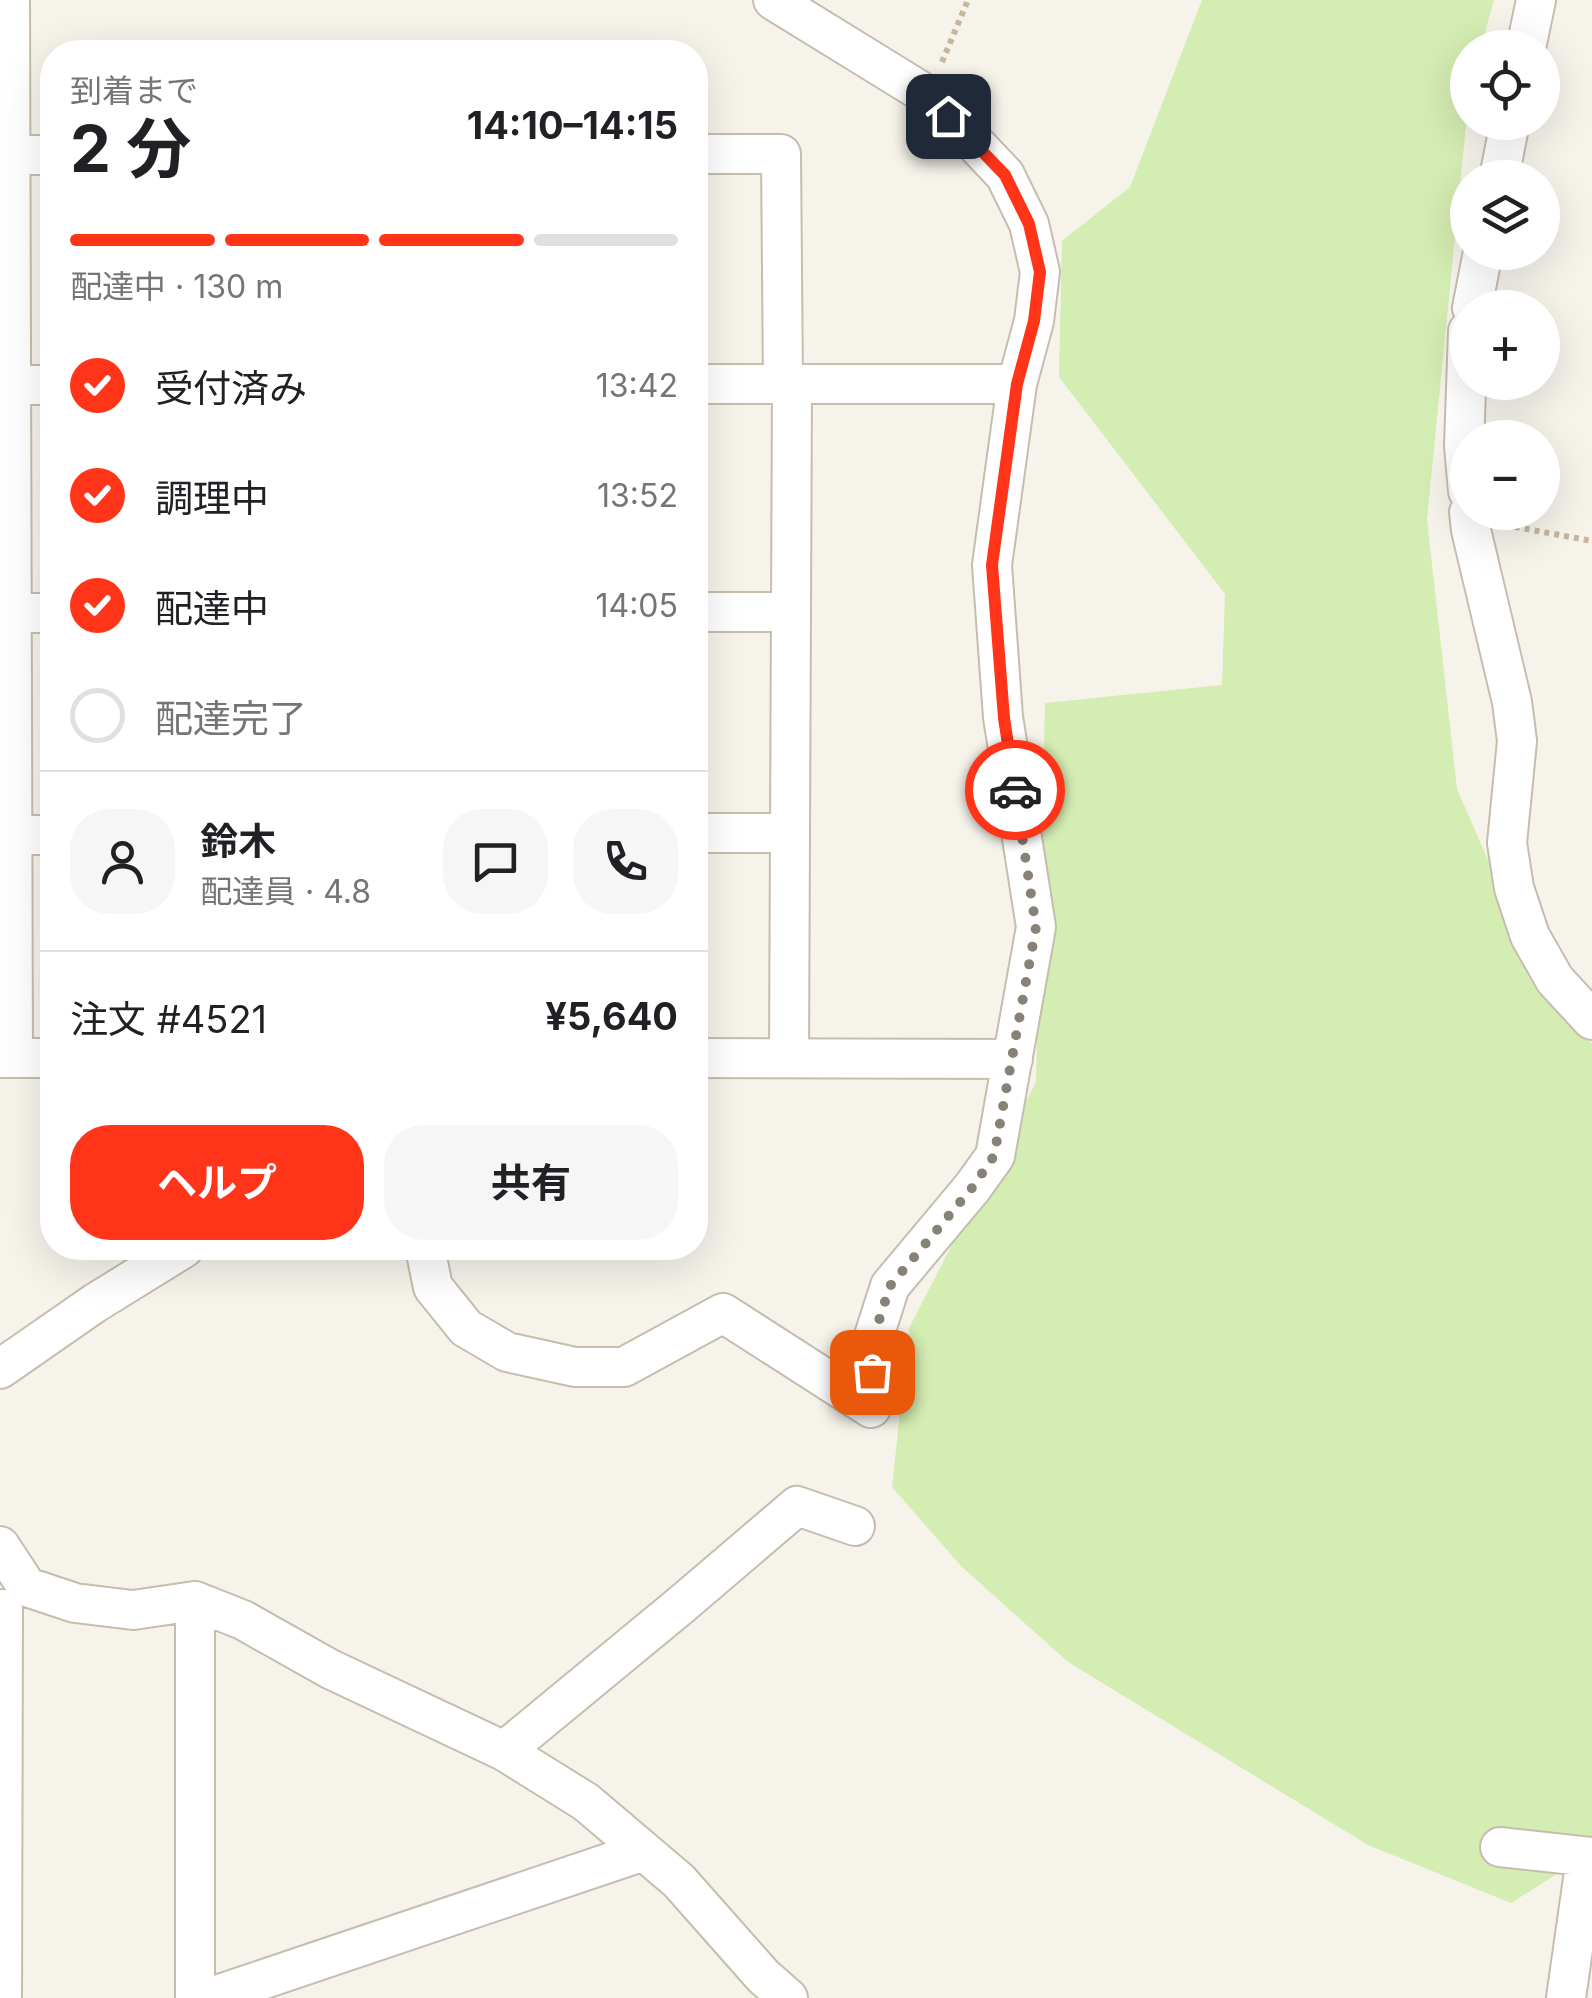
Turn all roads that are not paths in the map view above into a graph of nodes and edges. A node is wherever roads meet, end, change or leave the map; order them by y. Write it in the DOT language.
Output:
graph roads {
  1 [pos="10,0"];
  2 [pos="774,0"];
  3 [pos="1536,0"];
  4 [pos="1530,30"];
  5 [pos="708,154"];
  6 [pos="11,155"];
  7 [pos="40,155"];
  8 [pos="708,384"];
  9 [pos="788,384"];
  10 [pos="1017,384"];
  11 [pos="6,385"];
  12 [pos="40,385"];
  13 [pos="1474,530"];
  14 [pos="708,612"];
  15 [pos="791,612"];
  16 [pos="12,613"];
  17 [pos="40,613"];
  18 [pos="790,833"];
  19 [pos="708,834"];
  20 [pos="12,835"];
  21 [pos="40,835"];
  22 [pos="1592,1020"];
  23 [pos="7,1058"];
  24 [pos="40,1058"];
  25 [pos="708,1058"];
  26 [pos="789,1058"];
  27 [pos="1013,1058"];
  28 [pos="164,1260"];
  29 [pos="427,1260"];
  30 [pos="0,1369"];
  31 [pos="854,1526"];
  32 [pos="0,1546"];
  33 [pos="195,1601"];
  34 [pos="10,1602"];
  35 [pos="504,1751"];
  36 [pos="1500,1848"];
  37 [pos="644,1851"];
  38 [pos="1589,1858"];
  39 [pos="2,1998"];
  40 [pos="195,1998"];
  41 [pos="208,1998"];
  42 [pos="788,1998"];
  43 [pos="1566,1998"];
  1 -- 6 [label="street"];
  2 -- 10 [label="street"];
  3 -- 4 [label="street"];
  5 -- 9 [label="street"];
  6 -- 7 [label="street"];
  6 -- 11 [label="street"];
  8 -- 9 [label="street"];
  9 -- 10 [label="street"];
  9 -- 15 [label="street"];
  10 -- 27 [label="street"];
  11 -- 12 [label="street"];
  11 -- 16 [label="street"];
  13 -- 22 [label="street"];
  14 -- 15 [label="street"];
  15 -- 18 [label="street"];
  16 -- 17 [label="street"];
  16 -- 20 [label="street"];
  18 -- 19 [label="street"];
  18 -- 26 [label="street"];
  20 -- 21 [label="street"];
  20 -- 23 [label="street"];
  23 -- 24 [label="street"];
  25 -- 26 [label="street"];
  26 -- 27 [label="street"];
  27 -- 29 [label="street"];
  28 -- 30 [label="street"];
  31 -- 35 [label="street"];
  32 -- 34 [label="street"];
  33 -- 34 [label="street"];
  33 -- 35 [label="street"];
  33 -- 40 [label="street"];
  34 -- 39 [label="street"];
  35 -- 37 [label="street"];
  36 -- 38 [label="street"];
  37 -- 41 [label="street"];
  37 -- 42 [label="street"];
  38 -- 43 [label="street"];
}
